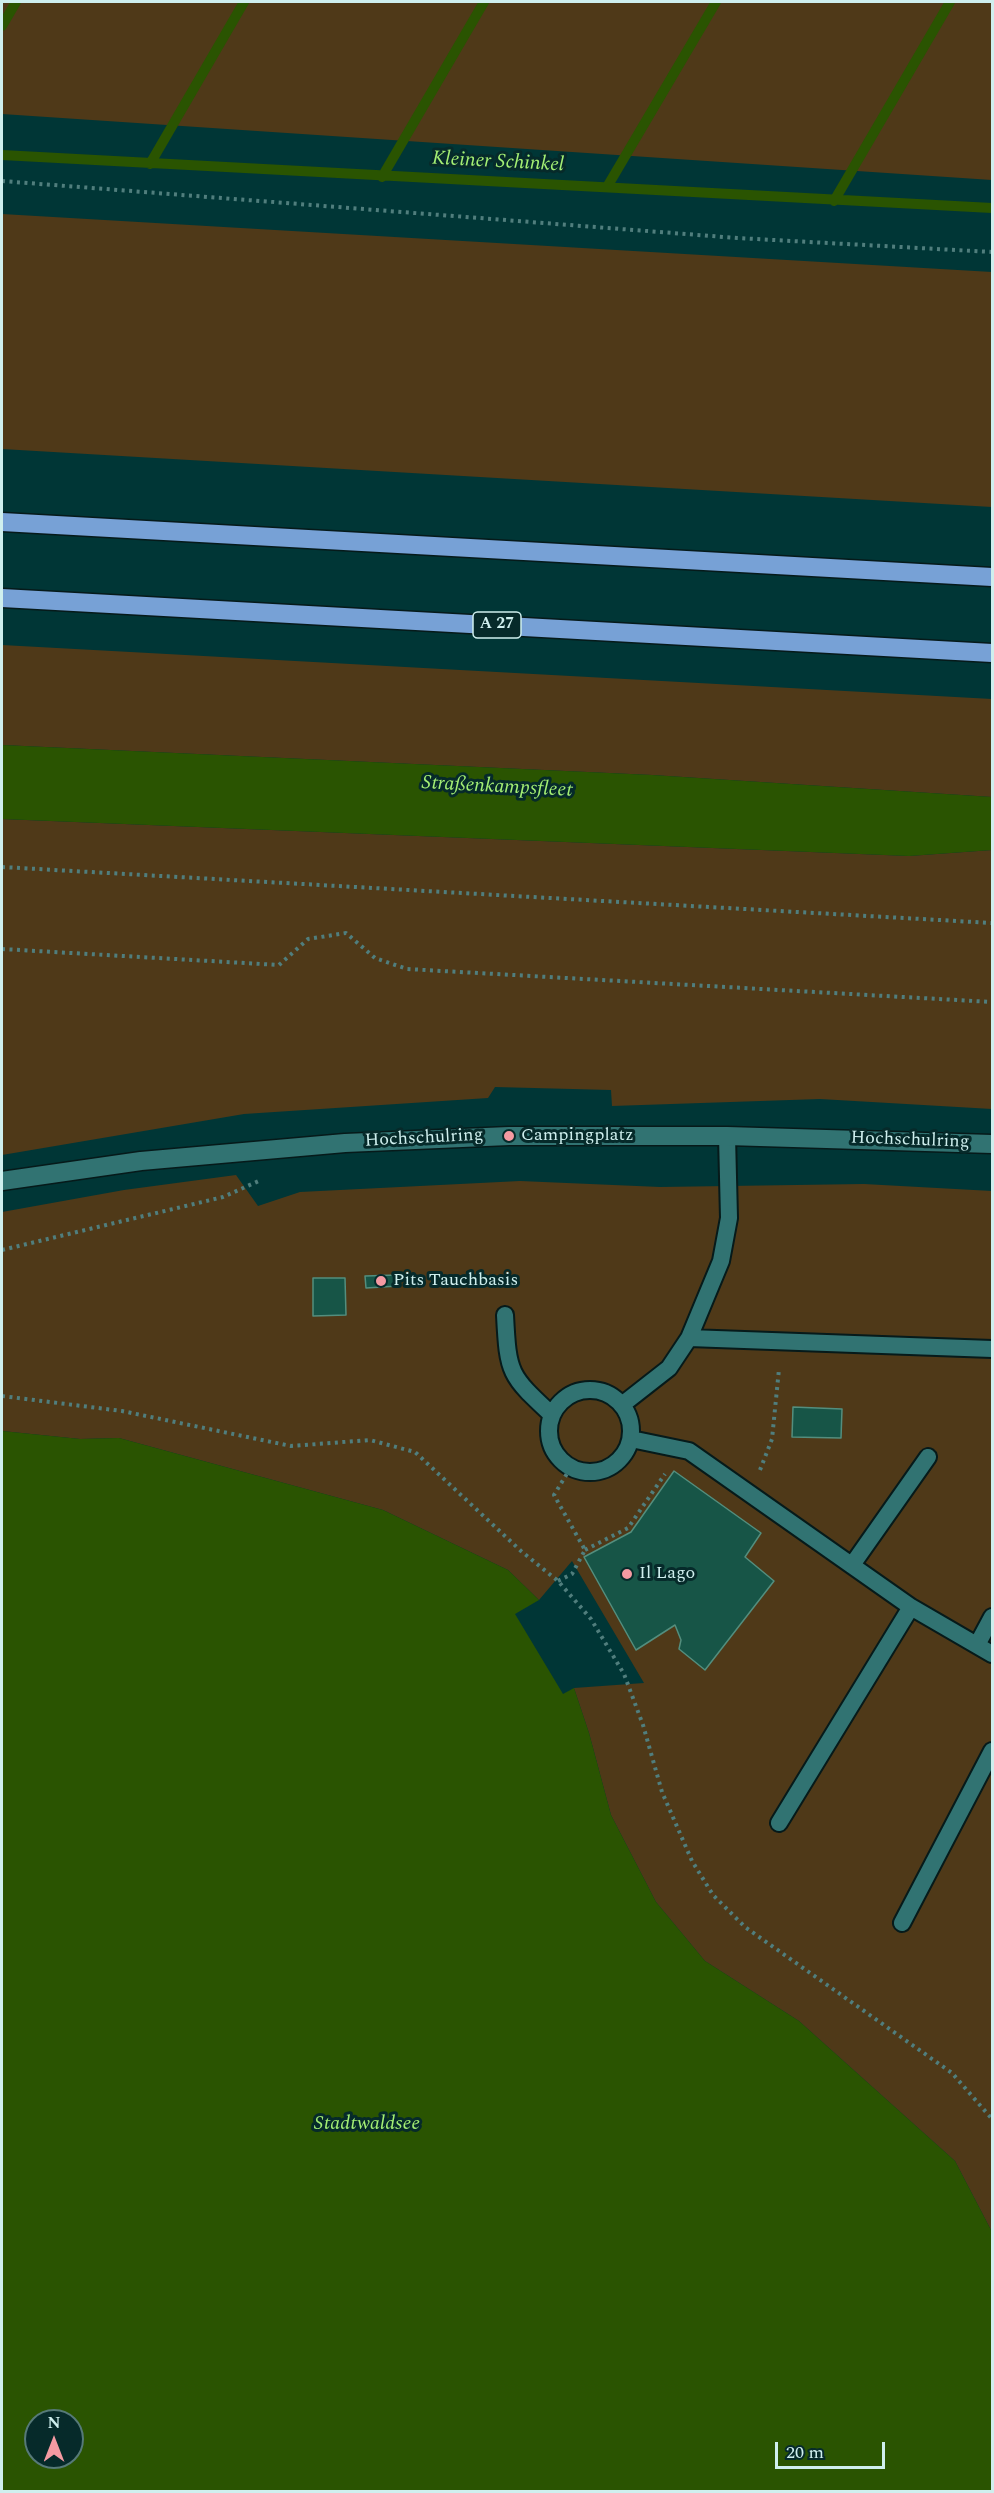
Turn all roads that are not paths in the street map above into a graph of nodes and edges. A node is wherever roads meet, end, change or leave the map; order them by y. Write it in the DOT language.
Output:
graph roads {
  1 [pos="2,522"];
  2 [pos="993,577"];
  3 [pos="2,598"];
  4 [pos="993,653"];
  5 [pos="727,1136"];
  6 [pos="993,1144"];
  7 [pos="2,1182"];
  8 [pos="505,1315"];
  9 [pos="689,1338"];
  10 [pos="993,1349"];
  11 [pos="623,1404"];
  12 [pos="552,1415"];
  13 [pos="631,1439"];
  14 [pos="928,1457"];
  15 [pos="852,1565"];
  16 [pos="911,1607"];
  17 [pos="993,1617"];
  18 [pos="977,1645"];
  19 [pos="993,1654"];
  20 [pos="993,1751"];
  21 [pos="779,1822"];
  22 [pos="902,1923"];
  1 -- 2 [label="highway"];
  3 -- 4 [label="highway, A 27"];
  5 -- 6 [label="street, Hochschulring"];
  5 -- 7 [label="street, Hochschulring"];
  5 -- 9 [label="lane"];
  8 -- 12 [label="lane"];
  9 -- 10 [label="lane"];
  9 -- 11 [label="lane"];
  11 -- 12 [label="lane"];
  11 -- 13 [label="lane"];
  12 -- 13 [label="lane"];
  13 -- 15 [label="lane"];
  14 -- 15 [label="lane"];
  15 -- 16 [label="lane"];
  16 -- 18 [label="lane"];
  16 -- 21 [label="lane"];
  17 -- 18 [label="lane"];
  18 -- 19 [label="lane"];
  20 -- 22 [label="lane"];
}
